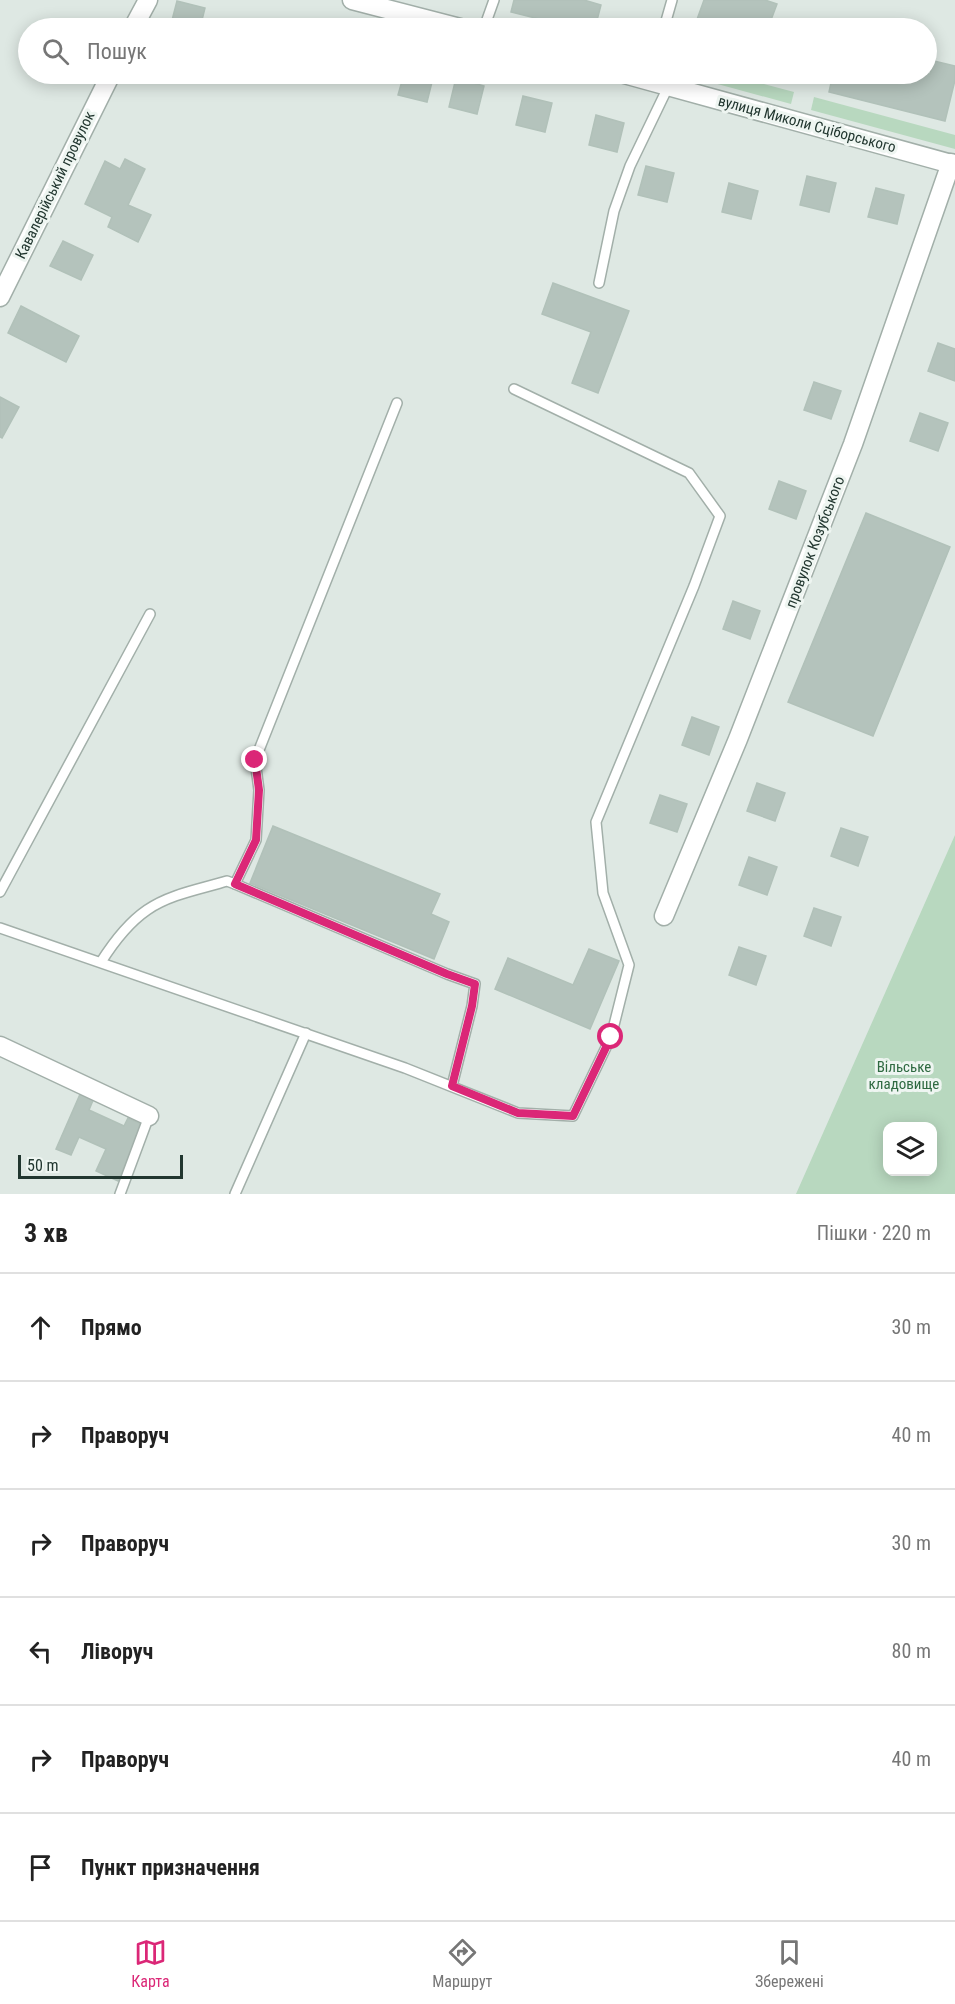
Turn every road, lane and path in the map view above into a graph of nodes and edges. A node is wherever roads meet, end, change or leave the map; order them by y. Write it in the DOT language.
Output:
graph roads {
  1 [pos="148,0"];
  2 [pos="352,0"];
  3 [pos="494,0"];
  4 [pos="672,0"];
  5 [pos="138,18"];
  6 [pos="421,18"];
  7 [pos="488,18"];
  8 [pos="667,18"];
  9 [pos="106,84"];
  10 [pos="657,84"];
  11 [pos="672,84"];
  12 [pos="953,164"];
  13 [pos="599,283"];
  14 [pos="0,297"];
  15 [pos="514,389"];
  16 [pos="397,403"];
  17 [pos="150,614"];
  18 [pos="235,884"];
  19 [pos="0,892"];
  20 [pos="664,916"];
  21 [pos="0,928"];
  22 [pos="101,962"];
  23 [pos="306,1034"];
  24 [pos="0,1046"];
  25 [pos="452,1086"];
  26 [pos="149,1116"];
  27 [pos="120,1194"];
  28 [pos="235,1194"];
  1 -- 5 [label="street"];
  2 -- 6 [label="street"];
  3 -- 7 [label="lane"];
  4 -- 8 [label="lane"];
  9 -- 14 [label="street, Кавалерійський провулок"];
  10 -- 13 [label="lane"];
  11 -- 12 [label="street, вулиця Миколи Сціборського"];
  12 -- 20 [label="street, провулок Козубського"];
  15 -- 25 [label="lane"];
  16 -- 18 [label="lane"];
  17 -- 19 [label="lane"];
  18 -- 22 [label="lane"];
  18 -- 25 [label="lane"];
  21 -- 22 [label="lane"];
  22 -- 23 [label="lane"];
  23 -- 25 [label="lane"];
  23 -- 28 [label="lane"];
  24 -- 26 [label="street"];
  26 -- 27 [label="lane"];
}
